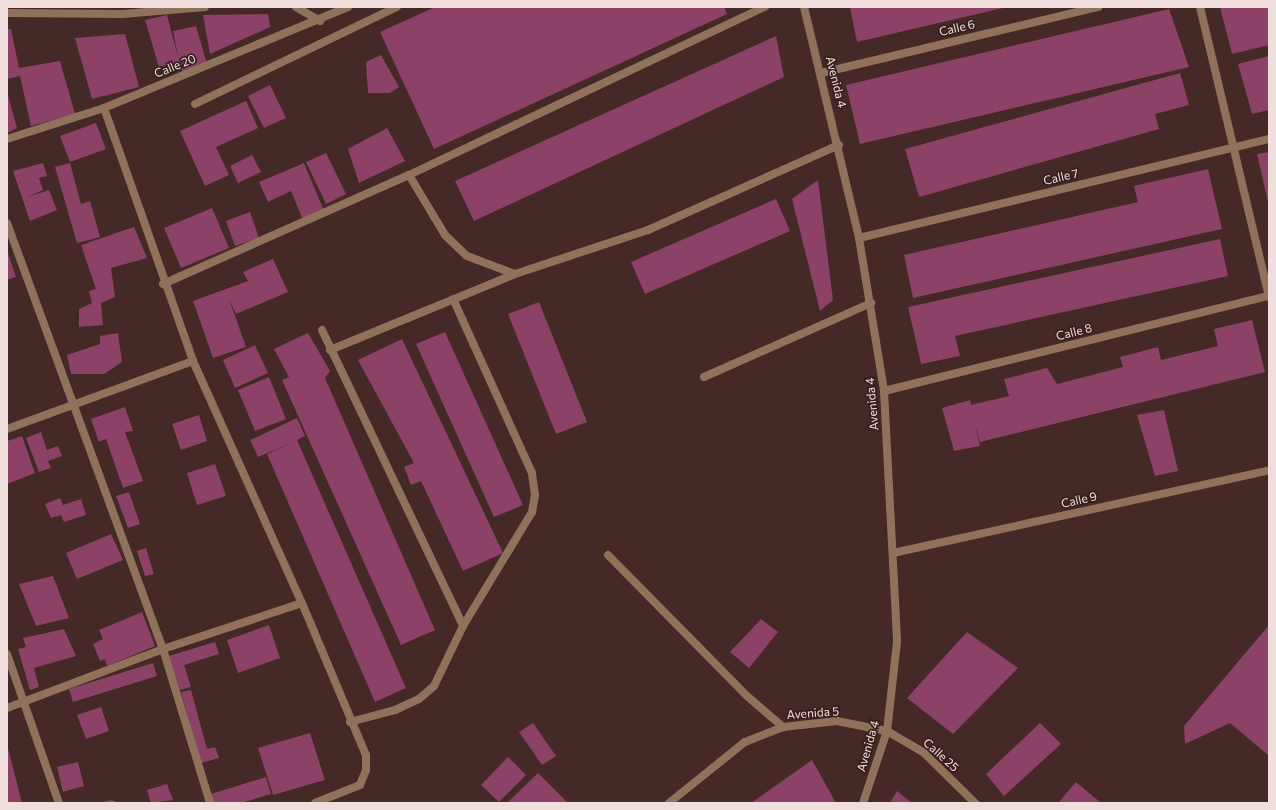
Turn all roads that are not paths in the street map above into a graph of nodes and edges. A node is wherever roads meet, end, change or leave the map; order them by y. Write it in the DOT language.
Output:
graph roads {
  1 [pos="205,7"];
  2 [pos="296,7"];
  3 [pos="348,7"];
  4 [pos="397,7"];
  5 [pos="765,7"];
  6 [pos="804,7"];
  7 [pos="1098,7"];
  8 [pos="1200,7"];
  9 [pos="9,11"];
  10 [pos="123,11"];
  11 [pos="320,21"];
  12 [pos="822,73"];
  13 [pos="194,104"];
  14 [pos="104,108"];
  15 [pos="7,139"];
  16 [pos="1269,139"];
  17 [pos="839,145"];
  18 [pos="1234,148"];
  19 [pos="409,175"];
  20 [pos="7,223"];
  21 [pos="859,238"];
  22 [pos="515,274"];
  23 [pos="163,284"];
  24 [pos="1269,296"];
  25 [pos="453,299"];
  26 [pos="871,303"];
  27 [pos="322,330"];
  28 [pos="330,350"];
  29 [pos="193,361"];
  30 [pos="704,377"];
  31 [pos="884,390"];
  32 [pos="76,405"];
  33 [pos="7,429"];
  34 [pos="1269,470"];
  35 [pos="893,553"];
  36 [pos="608,554"];
  37 [pos="302,603"];
  38 [pos="463,626"];
  39 [pos="163,649"];
  40 [pos="7,654"];
  41 [pos="25,702"];
  42 [pos="7,708"];
  43 [pos="350,722"];
  44 [pos="783,727"];
  45 [pos="887,732"];
  46 [pos="59,803"];
  47 [pos="210,803"];
  48 [pos="315,803"];
  49 [pos="669,803"];
  50 [pos="863,803"];
  51 [pos="974,803"];
  1 -- 10 [label="street"];
  2 -- 11 [label="street"];
  3 -- 11 [label="street, Calle 20"];
  4 -- 13 [label="street"];
  5 -- 19 [label="street"];
  6 -- 12 [label="street, Avenida 4"];
  7 -- 12 [label="street, Calle 6"];
  8 -- 18 [label="street"];
  9 -- 10 [label="street"];
  11 -- 14 [label="street, Calle 20"];
  12 -- 17 [label="street, Avenida 4"];
  14 -- 15 [label="street, Calle 20"];
  14 -- 23 [label="street"];
  16 -- 18 [label="street, Calle 7"];
  17 -- 21 [label="street, Avenida 4"];
  17 -- 22 [label="street"];
  18 -- 21 [label="street, Calle 7"];
  18 -- 24 [label="street"];
  19 -- 22 [label="street"];
  19 -- 23 [label="street"];
  20 -- 32 [label="street"];
  21 -- 26 [label="street, Avenida 4"];
  22 -- 25 [label="street"];
  23 -- 29 [label="street"];
  24 -- 31 [label="street, Calle 8"];
  25 -- 28 [label="street"];
  25 -- 38 [label="street"];
  26 -- 30 [label="street"];
  26 -- 31 [label="street, Avenida 4"];
  27 -- 28 [label="street"];
  28 -- 38 [label="street"];
  29 -- 32 [label="street"];
  29 -- 37 [label="street"];
  31 -- 35 [label="street, Avenida 4"];
  32 -- 33 [label="street"];
  32 -- 39 [label="street"];
  34 -- 35 [label="street, Calle 9"];
  35 -- 45 [label="street, Avenida 4"];
  36 -- 44 [label="street"];
  37 -- 39 [label="street"];
  37 -- 43 [label="street"];
  38 -- 43 [label="street"];
  39 -- 41 [label="street"];
  39 -- 47 [label="street"];
  40 -- 41 [label="street"];
  41 -- 42 [label="street"];
  41 -- 46 [label="street"];
  43 -- 48 [label="street"];
  44 -- 45 [label="street, Avenida 5"];
  44 -- 49 [label="street, Avenida 5"];
  45 -- 50 [label="street, Avenida 4"];
  45 -- 51 [label="street, Calle 25"];
}
